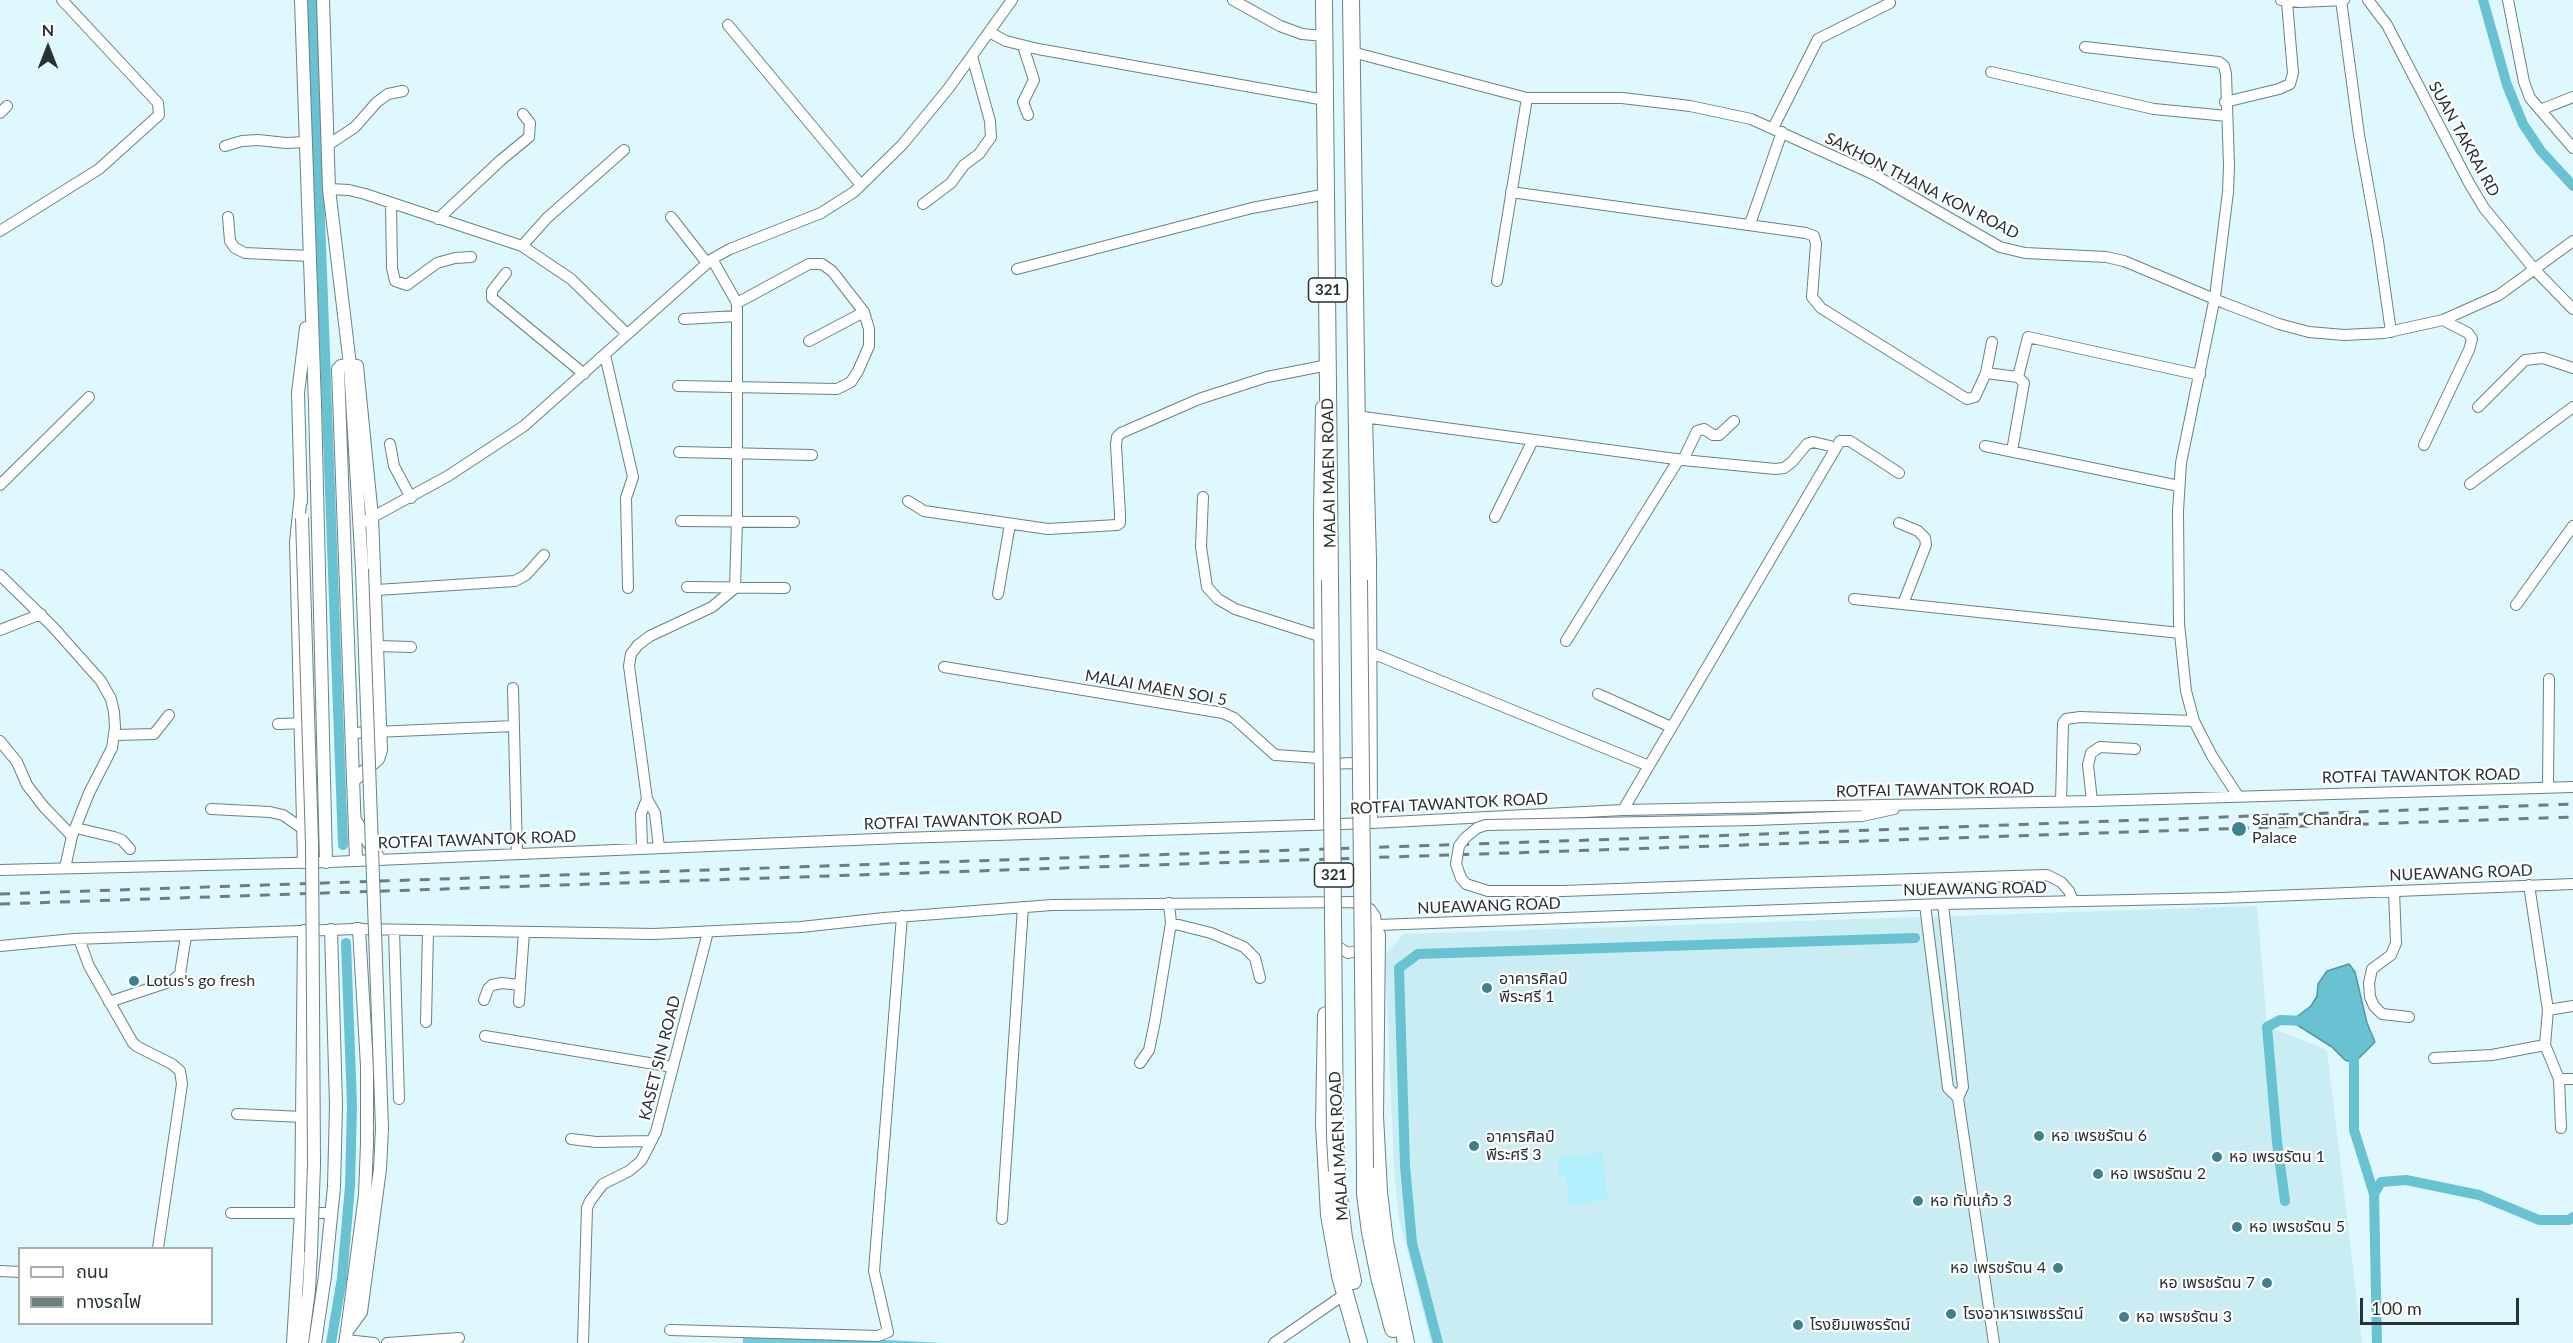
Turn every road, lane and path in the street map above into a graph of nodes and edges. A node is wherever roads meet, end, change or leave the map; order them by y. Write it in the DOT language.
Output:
graph roads {
  1 [pos="62,0"];
  2 [pos="301,0"];
  3 [pos="323,0"];
  4 [pos="1012,0"];
  5 [pos="1233,0"];
  6 [pos="1324,0"];
  7 [pos="1351,0"];
  8 [pos="2342,0"];
  9 [pos="2368,0"];
  10 [pos="2508,0"];
  11 [pos="2284,1"];
  12 [pos="1890,3"];
  13 [pos="728,25"];
  14 [pos="989,32"];
  15 [pos="1324,36"];
  16 [pos="1023,46"];
  17 [pos="2085,47"];
  18 [pos="1352,52"];
  19 [pos="972,56"];
  20 [pos="1991,72"];
  21 [pos="403,91"];
  22 [pos="2573,97"];
  23 [pos="1527,98"];
  24 [pos="1325,100"];
  25 [pos="2225,102"];
  26 [pos="2540,110"];
  27 [pos="523,114"];
  28 [pos="1028,115"];
  29 [pos="2227,116"];
  30 [pos="1777,130"];
  31 [pos="306,142"];
  32 [pos="328,145"];
  33 [pos="225,146"];
  34 [pos="2573,148"];
  35 [pos="624,150"];
  36 [pos="861,185"];
  37 [pos="329,189"];
  38 [pos="1511,192"];
  39 [pos="1327,194"];
  40 [pos="391,203"];
  41 [pos="923,204"];
  42 [pos="228,217"];
  43 [pos="670,217"];
  44 [pos="438,219"];
  45 [pos="1750,224"];
  46 [pos="0,231"];
  47 [pos="2573,241"];
  48 [pos="522,246"];
  49 [pos="310,256"];
  50 [pos="471,257"];
  51 [pos="709,261"];
  52 [pos="1017,269"];
  53 [pos="2535,270"];
  54 [pos="506,273"];
  55 [pos="1497,281"];
  56 [pos="311,292"];
  57 [pos="2215,297"];
  58 [pos="737,303"];
  59 [pos="2573,309"];
  60 [pos="864,312"];
  61 [pos="737,316"];
  62 [pos="684,319"];
  63 [pos="2443,320"];
  64 [pos="2391,332"];
  65 [pos="627,334"];
  66 [pos="347,339"];
  67 [pos="809,341"];
  68 [pos="1992,342"];
  69 [pos="605,355"];
  70 [pos="350,365"];
  71 [pos="2573,368"];
  72 [pos="1328,370"];
  73 [pos="584,374"];
  74 [pos="1986,374"];
  75 [pos="2200,375"];
  76 [pos="2018,377"];
  77 [pos="678,386"];
  78 [pos="738,386"];
  79 [pos="88,397"];
  80 [pos="2478,407"];
  81 [pos="2573,407"];
  82 [pos="1361,417"];
  83 [pos="1734,421"];
  84 [pos="1533,440"];
  85 [pos="390,444"];
  86 [pos="2424,445"];
  87 [pos="1830,446"];
  88 [pos="1985,446"];
  89 [pos="2012,451"];
  90 [pos="680,452"];
  91 [pos="737,452"];
  92 [pos="812,455"];
  93 [pos="1681,459"];
  94 [pos="1899,473"];
  95 [pos="2470,483"];
  96 [pos="0,485"];
  97 [pos="2179,486"];
  98 [pos="301,494"];
  99 [pos="1203,497"];
  100 [pos="411,498"];
  101 [pos="908,501"];
  102 [pos="372,517"];
  103 [pos="1495,517"];
  104 [pos="737,520"];
  105 [pos="681,521"];
  106 [pos="794,522"];
  107 [pos="1899,523"];
  108 [pos="360,524"];
  109 [pos="1010,524"];
  110 [pos="2573,526"];
  111 [pos="544,555"];
  112 [pos="0,575"];
  113 [pos="687,587"];
  114 [pos="628,588"];
  115 [pos="735,588"];
  116 [pos="785,588"];
  117 [pos="376,590"];
  118 [pos="998,594"];
  119 [pos="1854,599"];
  120 [pos="1903,604"];
  121 [pos="2516,605"];
  122 [pos="40,614"];
  123 [pos="0,630"];
  124 [pos="2180,633"];
  125 [pos="1319,636"];
  126 [pos="1566,641"];
  127 [pos="378,646"];
  128 [pos="411,647"];
  129 [pos="1372,653"];
  130 [pos="944,667"];
  131 [pos="2549,679"];
  132 [pos="513,688"];
  133 [pos="1598,694"];
  134 [pos="169,715"];
  135 [pos="2194,721"];
  136 [pos="301,723"];
  137 [pos="278,724"];
  138 [pos="322,724"];
  139 [pos="514,726"];
  140 [pos="1671,727"];
  141 [pos="380,732"];
  142 [pos="351,733"];
  143 [pos="115,735"];
  144 [pos="0,741"];
  145 [pos="2134,748"];
  146 [pos="1319,764"];
  147 [pos="1649,766"];
  148 [pos="1372,772"];
  149 [pos="353,781"];
  150 [pos="2573,787"];
  151 [pos="2548,788"];
  152 [pos="2238,796"];
  153 [pos="647,799"];
  154 [pos="2092,801"];
  155 [pos="2061,802"];
  156 [pos="1902,806"];
  157 [pos="211,809"];
  158 [pos="1623,810"];
  159 [pos="354,819"];
  160 [pos="1372,823"];
  161 [pos="1320,825"];
  162 [pos="74,832"];
  163 [pos="303,832"];
  164 [pos="325,834"];
  165 [pos="642,848"];
  166 [pos="659,848"];
  167 [pos="130,849"];
  168 [pos="517,853"];
  169 [pos="379,859"];
  170 [pos="356,860"];
  171 [pos="304,862"];
  172 [pos="326,862"];
  173 [pos="65,868"];
  174 [pos="0,870"];
  175 [pos="2573,884"];
  176 [pos="2529,885"];
  177 [pos="2394,891"];
  178 [pos="2073,901"];
  179 [pos="1169,903"];
  180 [pos="1327,903"];
  181 [pos="1943,904"];
  182 [pos="1925,905"];
  183 [pos="1023,907"];
  184 [pos="902,916"];
  185 [pos="1171,923"];
  186 [pos="358,929"];
  187 [pos="331,930"];
  188 [pos="394,930"];
  189 [pos="428,930"];
  190 [pos="1377,930"];
  191 [pos="304,932"];
  192 [pos="524,932"];
  193 [pos="708,932"];
  194 [pos="186,936"];
  195 [pos="1328,938"];
  196 [pos="79,939"];
  197 [pos="0,946"];
  198 [pos="1260,978"];
  199 [pos="520,985"];
  200 [pos="484,1000"];
  201 [pos="109,1002"];
  202 [pos="519,1002"];
  203 [pos="2573,1006"];
  204 [pos="2548,1010"];
  205 [pos="2409,1017"];
  206 [pos="426,1022"];
  207 [pos="485,1036"];
  208 [pos="2545,1045"];
  209 [pos="2434,1058"];
  210 [pos="1140,1063"];
  211 [pos="673,1067"];
  212 [pos="2559,1079"];
  213 [pos="2573,1079"];
  214 [pos="1958,1098"];
  215 [pos="399,1099"];
  216 [pos="237,1114"];
  217 [pos="303,1117"];
  218 [pos="2561,1128"];
  219 [pos="571,1139"];
  220 [pos="651,1141"];
  221 [pos="231,1213"];
  222 [pos="301,1213"];
  223 [pos="332,1213"];
  224 [pos="1002,1219"];
  225 [pos="158,1247"];
  226 [pos="0,1271"];
  227 [pos="18,1272"];
  228 [pos="1345,1294"];
  229 [pos="670,1330"];
  230 [pos="346,1338"];
  231 [pos="459,1338"];
  232 [pos="293,1343"];
  233 [pos="302,1343"];
  234 [pos="315,1343"];
  235 [pos="374,1343"];
  236 [pos="387,1343"];
  237 [pos="584,1343"];
  238 [pos="1274,1343"];
  239 [pos="1359,1343"];
  240 [pos="1369,1343"];
  241 [pos="1397,1343"];
  242 [pos="1406,1343"];
  243 [pos="1994,1343"];
  1 -- 46 [label="street"];
  2 -- 31 [label="street"];
  3 -- 32 [label="street"];
  4 -- 14 [label="street"];
  5 -- 15 [label="street"];
  6 -- 15 [label="highway, MALAI MAEN ROAD / 321"];
  7 -- 18 [label="highway, MALAI MAEN ROAD / 321"];
  8 -- 11 [label="street"];
  8 -- 64 [label="street"];
  9 -- 53 [label="street, SUAN TAKRAI RD"];
  10 -- 26 [label="street"];
  11 -- 25 [label="street"];
  12 -- 30 [label="street"];
  13 -- 36 [label="street"];
  14 -- 16 [label="street"];
  14 -- 19 [label="street"];
  15 -- 24 [label="highway, MALAI MAEN ROAD / 321"];
  16 -- 24 [label="street"];
  16 -- 28 [label="street"];
  17 -- 25 [label="street"];
  18 -- 23 [label="street, SAKHON THANA KON ROAD"];
  18 -- 82 [label="highway, MALAI MAEN ROAD / 321"];
  19 -- 36 [label="street"];
  19 -- 41 [label="street"];
  20 -- 29 [label="street"];
  21 -- 32 [label="street"];
  22 -- 26 [label="street"];
  23 -- 30 [label="street, SAKHON THANA KON ROAD"];
  23 -- 38 [label="street"];
  24 -- 39 [label="highway, MALAI MAEN ROAD / 321"];
  25 -- 29 [label="street"];
  26 -- 34 [label="street"];
  27 -- 44 [label="street"];
  29 -- 57 [label="street"];
  30 -- 45 [label="street"];
  30 -- 57 [label="street, SAKHON THANA KON ROAD"];
  31 -- 33 [label="street"];
  31 -- 49 [label="street"];
  32 -- 37 [label="street"];
  35 -- 48 [label="street"];
  36 -- 51 [label="street"];
  37 -- 40 [label="street"];
  37 -- 66 [label="street"];
  38 -- 45 [label="street"];
  38 -- 55 [label="street"];
  39 -- 52 [label="street"];
  39 -- 72 [label="highway, MALAI MAEN ROAD / 321"];
  40 -- 44 [label="street"];
  40 -- 50 [label="street"];
  42 -- 49 [label="street"];
  43 -- 51 [label="street"];
  44 -- 48 [label="street"];
  45 -- 74 [label="street"];
  47 -- 53 [label="street, SAKHON THANA KON ROAD"];
  48 -- 65 [label="street"];
  49 -- 56 [label="street"];
  51 -- 58 [label="street"];
  51 -- 65 [label="street"];
  53 -- 59 [label="street, SUAN TAKRAI RD"];
  53 -- 63 [label="street, SAKHON THANA KON ROAD"];
  54 -- 73 [label="street"];
  56 -- 98 [label="street"];
  56 -- 138 [label="street"];
  57 -- 64 [label="street, SAKHON THANA KON ROAD"];
  57 -- 75 [label="street"];
  58 -- 60 [label="street"];
  58 -- 61 [label="street"];
  60 -- 67 [label="street"];
  60 -- 78 [label="street"];
  61 -- 62 [label="street"];
  61 -- 78 [label="street"];
  63 -- 64 [label="street, SAKHON THANA KON ROAD"];
  63 -- 86 [label="street"];
  65 -- 69 [label="street"];
  66 -- 70 [label="street"];
  66 -- 102 [label="street"];
  68 -- 74 [label="street"];
  69 -- 73 [label="street"];
  69 -- 114 [label="street"];
  70 -- 108 [label="street"];
  70 -- 142 [label="street"];
  71 -- 80 [label="street"];
  72 -- 109 [label="street"];
  72 -- 125 [label="street"];
  72 -- 240 [label="highway, MALAI MAEN ROAD / 321, bridge"];
  73 -- 100 [label="street"];
  74 -- 76 [label="street"];
  75 -- 76 [label="street"];
  75 -- 97 [label="street"];
  76 -- 89 [label="street"];
  77 -- 78 [label="street"];
  78 -- 91 [label="street"];
  79 -- 96 [label="street"];
  81 -- 95 [label="street"];
  82 -- 84 [label="street"];
  82 -- 129 [label="street"];
  82 -- 241 [label="highway, MALAI MAEN ROAD / 321, bridge"];
  83 -- 93 [label="street"];
  84 -- 93 [label="street"];
  84 -- 103 [label="street"];
  85 -- 100 [label="street"];
  87 -- 93 [label="street"];
  88 -- 89 [label="street"];
  89 -- 97 [label="street"];
  90 -- 91 [label="street"];
  91 -- 92 [label="street"];
  91 -- 104 [label="street"];
  93 -- 126 [label="street"];
  94 -- 140 [label="street"];
  97 -- 124 [label="street"];
  98 -- 136 [label="street"];
  98 -- 233 [label="street, bridge"];
  99 -- 125 [label="street"];
  100 -- 102 [label="street"];
  101 -- 109 [label="street"];
  102 -- 108 [label="street"];
  102 -- 117 [label="street"];
  104 -- 105 [label="street"];
  104 -- 106 [label="street"];
  104 -- 115 [label="street"];
  107 -- 120 [label="street"];
  108 -- 230 [label="street, bridge"];
  109 -- 118 [label="street"];
  110 -- 121 [label="street"];
  111 -- 117 [label="street"];
  112 -- 122 [label="street"];
  113 -- 115 [label="street"];
  115 -- 116 [label="street"];
  115 -- 153 [label="street"];
  117 -- 127 [label="street"];
  119 -- 120 [label="street"];
  120 -- 124 [label="street"];
  122 -- 123 [label="street"];
  122 -- 143 [label="street"];
  124 -- 135 [label="street"];
  125 -- 146 [label="street"];
  127 -- 128 [label="street"];
  127 -- 141 [label="street"];
  129 -- 147 [label="street"];
  129 -- 148 [label="street"];
  130 -- 146 [label="street, MALAI MAEN SOI 5"];
  131 -- 151 [label="street"];
  132 -- 139 [label="street"];
  133 -- 140 [label="street"];
  134 -- 143 [label="street"];
  135 -- 152 [label="street"];
  135 -- 155 [label="street"];
  136 -- 137 [label="street"];
  136 -- 138 [label="street"];
  136 -- 163 [label="street"];
  138 -- 164 [label="street"];
  139 -- 141 [label="street"];
  139 -- 168 [label="street"];
  140 -- 147 [label="street"];
  141 -- 142 [label="street"];
  141 -- 149 [label="street"];
  142 -- 149 [label="street"];
  143 -- 162 [label="street"];
  144 -- 162 [label="street"];
  145 -- 154 [label="street"];
  146 -- 148 [label="street, MALAI MAEN SOI 5"];
  146 -- 161 [label="street"];
  147 -- 158 [label="street"];
  148 -- 160 [label="street"];
  149 -- 159 [label="street"];
  150 -- 151 [label="street, ROTFAI TAWANTOK ROAD"];
  151 -- 152 [label="street, ROTFAI TAWANTOK ROAD"];
  152 -- 154 [label="street, ROTFAI TAWANTOK ROAD"];
  153 -- 165 [label="street"];
  153 -- 166 [label="street"];
  154 -- 155 [label="street, ROTFAI TAWANTOK ROAD"];
  155 -- 156 [label="street, ROTFAI TAWANTOK ROAD"];
  156 -- 158 [label="street, ROTFAI TAWANTOK ROAD"];
  156 -- 178 [label="street, bridge"];
  157 -- 163 [label="street"];
  158 -- 160 [label="street, ROTFAI TAWANTOK ROAD"];
  159 -- 169 [label="street"];
  159 -- 170 [label="street"];
  160 -- 161 [label="street, ROTFAI TAWANTOK ROAD"];
  161 -- 166 [label="street, ROTFAI TAWANTOK ROAD"];
  162 -- 167 [label="street"];
  162 -- 173 [label="street"];
  163 -- 164 [label="street"];
  163 -- 171 [label="street"];
  164 -- 172 [label="street"];
  165 -- 166 [label="street, ROTFAI TAWANTOK ROAD"];
  165 -- 168 [label="street, ROTFAI TAWANTOK ROAD"];
  168 -- 169 [label="street, ROTFAI TAWANTOK ROAD"];
  169 -- 170 [label="street, ROTFAI TAWANTOK ROAD"];
  170 -- 172 [label="street, ROTFAI TAWANTOK ROAD"];
  171 -- 172 [label="street, ROTFAI TAWANTOK ROAD"];
  171 -- 173 [label="street, ROTFAI TAWANTOK ROAD"];
  173 -- 174 [label="street, ROTFAI TAWANTOK ROAD"];
  175 -- 176 [label="street, NUEAWANG ROAD"];
  176 -- 177 [label="street, NUEAWANG ROAD"];
  176 -- 204 [label="street"];
  177 -- 178 [label="street, NUEAWANG ROAD"];
  177 -- 205 [label="street"];
  178 -- 181 [label="street, NUEAWANG ROAD"];
  179 -- 180 [label="street"];
  179 -- 183 [label="street"];
  179 -- 185 [label="street"];
  180 -- 190 [label="street, 321"];
  180 -- 195 [label="highway"];
  181 -- 182 [label="street, NUEAWANG ROAD"];
  181 -- 214 [label="street"];
  182 -- 190 [label="street, NUEAWANG ROAD"];
  182 -- 214 [label="street"];
  183 -- 184 [label="street"];
  183 -- 224 [label="street"];
  184 -- 193 [label="street"];
  184 -- 229 [label="street"];
  185 -- 198 [label="street"];
  185 -- 210 [label="street"];
  186 -- 187 [label="street"];
  186 -- 188 [label="street"];
  186 -- 230 [label="street"];
  187 -- 191 [label="street"];
  187 -- 223 [label="street"];
  188 -- 189 [label="street"];
  188 -- 215 [label="street"];
  189 -- 192 [label="street"];
  189 -- 206 [label="street"];
  190 -- 195 [label="street"];
  190 -- 242 [label="highway"];
  191 -- 194 [label="street"];
  191 -- 217 [label="street"];
  192 -- 193 [label="street"];
  192 -- 199 [label="street"];
  193 -- 211 [label="street, KASET SIN ROAD"];
  194 -- 196 [label="street"];
  194 -- 201 [label="street"];
  195 -- 228 [label="highway"];
  196 -- 197 [label="street"];
  196 -- 201 [label="street"];
  199 -- 200 [label="street"];
  199 -- 202 [label="street"];
  201 -- 225 [label="street"];
  203 -- 204 [label="street"];
  204 -- 208 [label="street"];
  207 -- 211 [label="street"];
  208 -- 209 [label="street"];
  208 -- 212 [label="street"];
  211 -- 220 [label="street, KASET SIN ROAD"];
  212 -- 213 [label="street"];
  212 -- 218 [label="street"];
  214 -- 243 [label="street"];
  216 -- 217 [label="street"];
  217 -- 222 [label="street"];
  219 -- 220 [label="street"];
  220 -- 237 [label="street, KASET SIN ROAD"];
  221 -- 222 [label="street"];
  222 -- 223 [label="street"];
  222 -- 232 [label="street"];
  223 -- 234 [label="street"];
  226 -- 227 [label="street"];
  228 -- 238 [label="street"];
  228 -- 239 [label="highway"];
  230 -- 235 [label="street"];
  231 -- 236 [label="street"];
}
